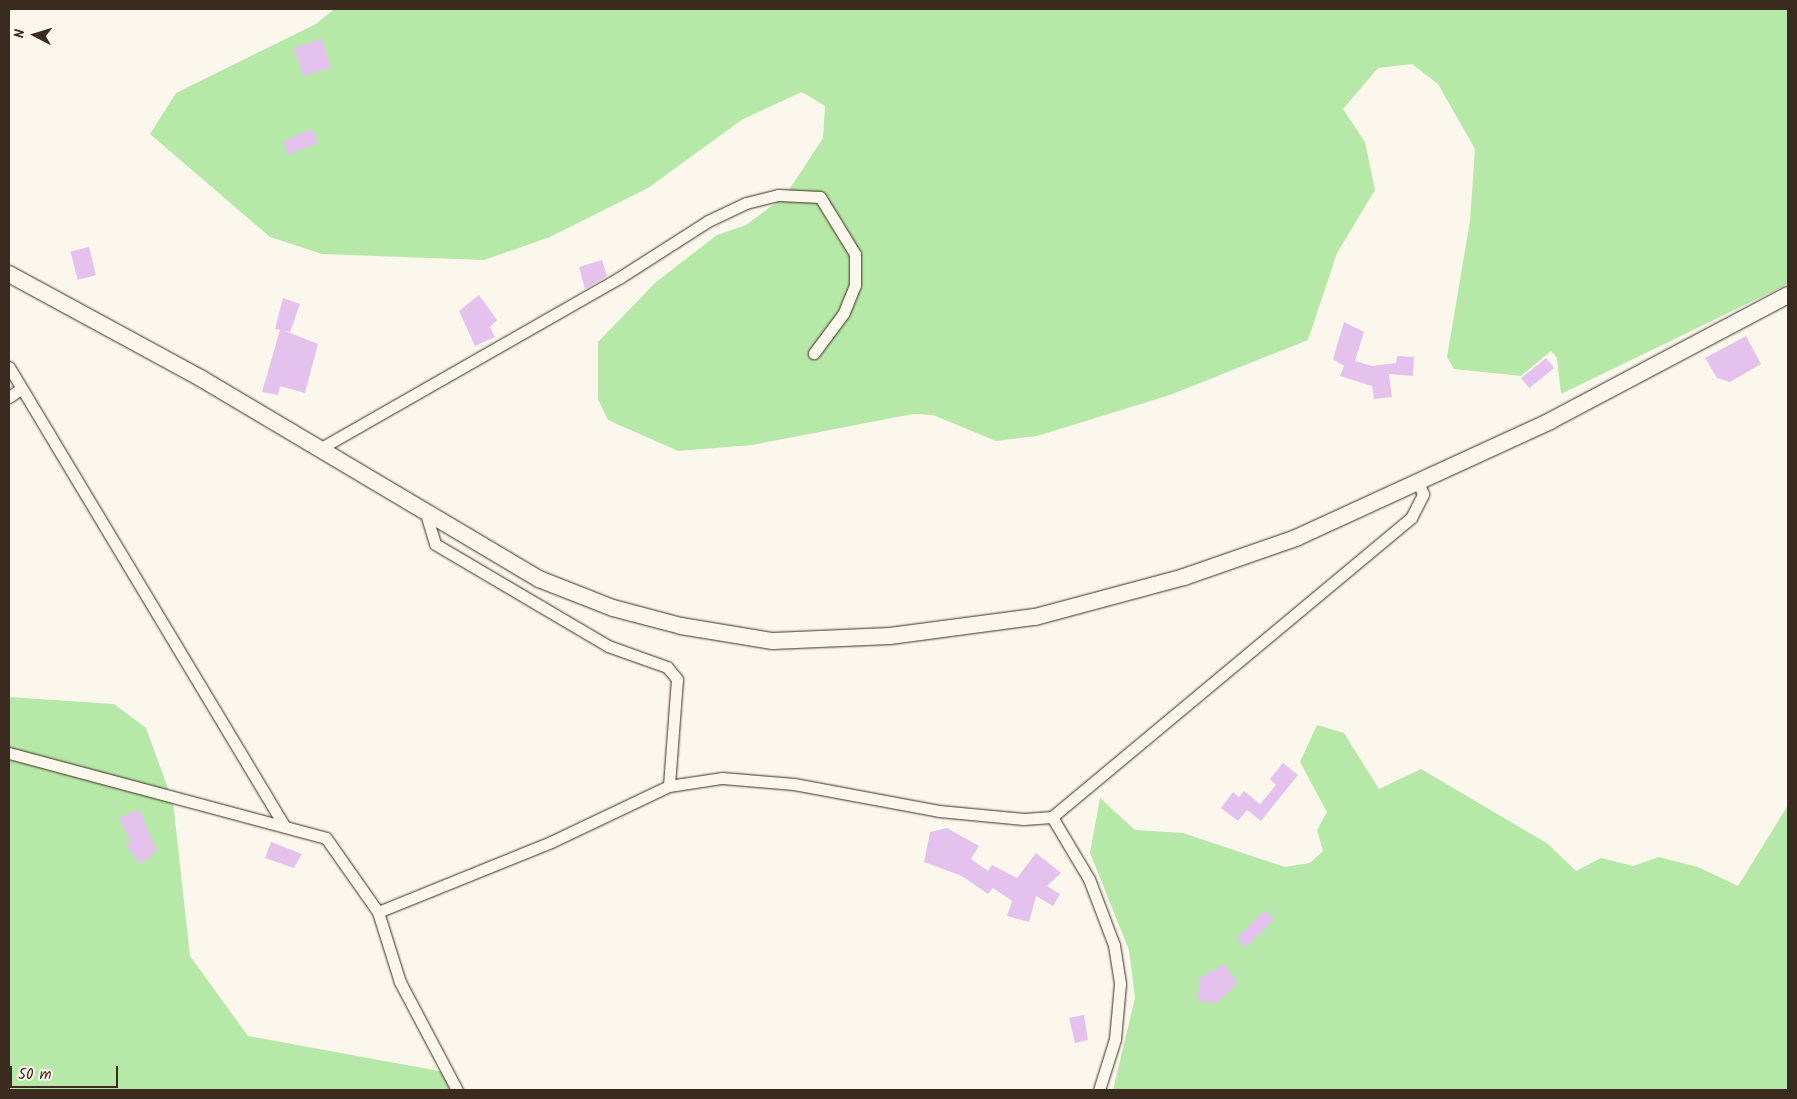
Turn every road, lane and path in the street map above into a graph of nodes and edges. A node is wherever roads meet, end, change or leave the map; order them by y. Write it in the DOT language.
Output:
graph roads {
  1 [pos="9,274"];
  2 [pos="1788,295"];
  3 [pos="814,353"];
  4 [pos="9,367"];
  5 [pos="21,389"];
  6 [pos="9,397"];
  7 [pos="321,448"];
  8 [pos="1417,480"];
  9 [pos="426,514"];
  10 [pos="9,753"];
  11 [pos="669,786"];
  12 [pos="1052,817"];
  13 [pos="286,827"];
  14 [pos="378,912"];
  15 [pos="456,1090"];
  16 [pos="1099,1090"];
  1 -- 7 [label="street"];
  2 -- 8 [label="street"];
  3 -- 7 [label="street"];
  4 -- 5 [label="street"];
  5 -- 6 [label="street"];
  5 -- 13 [label="street"];
  7 -- 9 [label="street"];
  8 -- 9 [label="street"];
  8 -- 12 [label="street"];
  9 -- 11 [label="street"];
  10 -- 13 [label="street"];
  11 -- 12 [label="street"];
  11 -- 14 [label="street"];
  12 -- 16 [label="street"];
  13 -- 14 [label="street"];
  14 -- 15 [label="street"];
}
